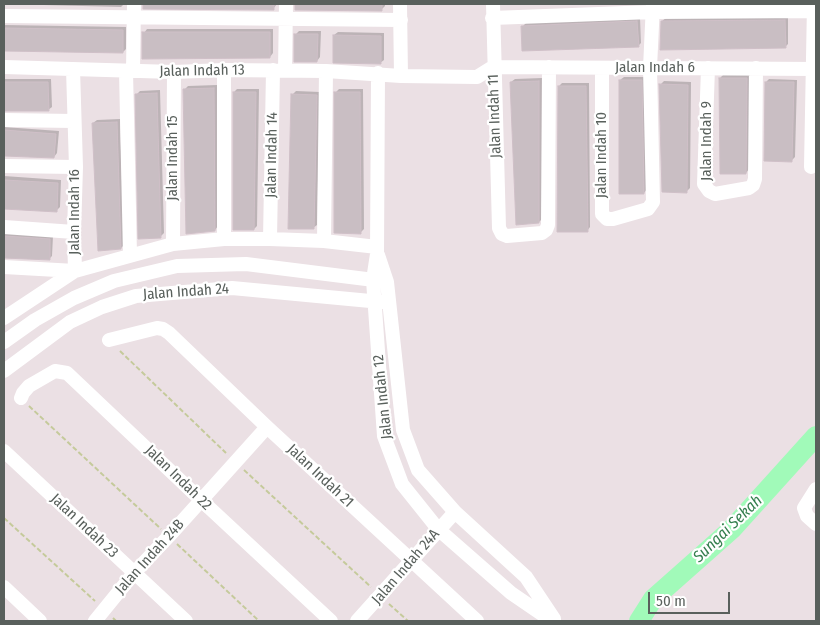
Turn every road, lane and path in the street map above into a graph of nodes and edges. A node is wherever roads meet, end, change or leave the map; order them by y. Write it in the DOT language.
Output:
graph roads {
  1 [pos="134,4"];
  2 [pos="286,4"];
  3 [pos="400,4"];
  4 [pos="492,4"];
  5 [pos="652,8"];
  6 [pos="814,9"];
  7 [pos="4,16"];
  8 [pos="134,18"];
  9 [pos="492,18"];
  10 [pos="286,20"];
  11 [pos="401,20"];
  12 [pos="4,67"];
  13 [pos="493,67"];
  14 [pos="548,67"];
  15 [pos="602,68"];
  16 [pos="650,68"];
  17 [pos="708,68"];
  18 [pos="756,68"];
  19 [pos="814,68"];
  20 [pos="73,69"];
  21 [pos="224,70"];
  22 [pos="279,70"];
  23 [pos="129,71"];
  24 [pos="326,71"];
  25 [pos="174,72"];
  26 [pos="378,73"];
  27 [pos="401,76"];
  28 [pos="4,120"];
  29 [pos="74,121"];
  30 [pos="4,166"];
  31 [pos="812,167"];
  32 [pos="76,168"];
  33 [pos="4,227"];
  34 [pos="74,232"];
  35 [pos="224,239"];
  36 [pos="270,239"];
  37 [pos="324,241"];
  38 [pos="173,244"];
  39 [pos="377,251"];
  40 [pos="130,255"];
  41 [pos="4,267"];
  42 [pos="75,271"];
  43 [pos="373,280"];
  44 [pos="388,282"];
  45 [pos="374,301"];
  46 [pos="390,302"];
  47 [pos="4,318"];
  48 [pos="109,340"];
  49 [pos="4,342"];
  50 [pos="4,371"];
  51 [pos="21,398"];
  52 [pos="267,427"];
  53 [pos="4,451"];
  54 [pos="234,462"];
  55 [pos="816,489"];
  56 [pos="201,500"];
  57 [pos="455,512"];
  58 [pos="4,518"];
  59 [pos="816,524"];
  60 [pos="438,529"];
  61 [pos="169,536"];
  62 [pos="412,561"];
  63 [pos="134,573"];
  64 [pos="4,587"];
  65 [pos="380,596"];
  66 [pos="104,609"];
  67 [pos="40,621"];
  68 [pos="95,621"];
  69 [pos="116,621"];
  70 [pos="186,621"];
  71 [pos="259,621"];
  72 [pos="331,621"];
  73 [pos="357,621"];
  74 [pos="408,621"];
  75 [pos="477,621"];
  76 [pos="552,621"];
  77 [pos="556,621"];
  1 -- 8 [label="street"];
  2 -- 10 [label="street, Jalan Indah 14"];
  3 -- 11 [label="street"];
  4 -- 9 [label="street, Jalan Indah 11"];
  5 -- 6 [label="street"];
  5 -- 9 [label="street"];
  5 -- 16 [label="street"];
  6 -- 19 [label="street"];
  7 -- 8 [label="street"];
  8 -- 10 [label="street"];
  8 -- 23 [label="street"];
  9 -- 13 [label="street, Jalan Indah 11"];
  10 -- 11 [label="street"];
  10 -- 22 [label="street, Jalan Indah 14"];
  11 -- 27 [label="street"];
  12 -- 20 [label="street, Jalan Indah 13"];
  13 -- 14 [label="street, Jalan Indah 6"];
  13 -- 14 [label="street, Jalan Indah 11"];
  13 -- 27 [label="street, Jalan Indah 13"];
  14 -- 15 [label="street, Jalan Indah 6"];
  15 -- 16 [label="street, Jalan Indah 6"];
  15 -- 16 [label="street, Jalan Indah 10"];
  16 -- 17 [label="street, Jalan Indah 6"];
  17 -- 18 [label="street, Jalan Indah 6"];
  17 -- 18 [label="street, Jalan Indah 9"];
  18 -- 19 [label="street, Jalan Indah 6"];
  19 -- 31 [label="street"];
  20 -- 23 [label="street, Jalan Indah 13"];
  20 -- 29 [label="street, Jalan Indah 16"];
  21 -- 22 [label="street, Jalan Indah 13"];
  21 -- 25 [label="street, Jalan Indah 13"];
  21 -- 35 [label="street"];
  22 -- 24 [label="street, Jalan Indah 13"];
  22 -- 36 [label="street, Jalan Indah 14"];
  23 -- 25 [label="street, Jalan Indah 13"];
  23 -- 40 [label="street"];
  24 -- 26 [label="street, Jalan Indah 13"];
  24 -- 37 [label="street"];
  25 -- 38 [label="street, Jalan Indah 15"];
  26 -- 27 [label="street, Jalan Indah 13"];
  26 -- 39 [label="street, Jalan Indah 12"];
  28 -- 29 [label="street"];
  29 -- 32 [label="street, Jalan Indah 16"];
  30 -- 32 [label="street"];
  32 -- 34 [label="street, Jalan Indah 16"];
  33 -- 34 [label="street"];
  34 -- 42 [label="street, Jalan Indah 16"];
  35 -- 36 [label="street"];
  35 -- 38 [label="street"];
  36 -- 37 [label="street"];
  37 -- 39 [label="street"];
  38 -- 40 [label="street"];
  39 -- 43 [label="street, Jalan Indah 12"];
  39 -- 44 [label="street, Jalan Indah 12"];
  40 -- 42 [label="street"];
  41 -- 42 [label="street"];
  42 -- 47 [label="street, Jalan Indah 16"];
  43 -- 44 [label="street, Jalan Indah 24"];
  43 -- 45 [label="street, Jalan Indah 12"];
  43 -- 49 [label="street, Jalan Indah 24"];
  44 -- 46 [label="street, Jalan Indah 12"];
  45 -- 46 [label="street, Jalan Indah 24"];
  45 -- 50 [label="street, Jalan Indah 24"];
  45 -- 60 [label="street, Jalan Indah 12"];
  46 -- 57 [label="street, Jalan Indah 12"];
  48 -- 52 [label="street, Jalan Indah 21"];
  48 -- 54 [label="path"];
  51 -- 56 [label="street, Jalan Indah 22"];
  51 -- 61 [label="path"];
  52 -- 54 [label="street, Jalan Indah 24B"];
  52 -- 62 [label="street, Jalan Indah 21"];
  53 -- 63 [label="street, Jalan Indah 23"];
  54 -- 56 [label="street, Jalan Indah 24B"];
  54 -- 65 [label="path"];
  55 -- 59 [label="street"];
  56 -- 61 [label="street, Jalan Indah 24B"];
  56 -- 72 [label="street, Jalan Indah 22"];
  57 -- 60 [label="street, Jalan Indah 24A"];
  57 -- 77 [label="street, Jalan Indah 12"];
  58 -- 66 [label="path"];
  60 -- 62 [label="street, Jalan Indah 24A"];
  60 -- 76 [label="street, Jalan Indah 12"];
  61 -- 63 [label="street, Jalan Indah 24B"];
  61 -- 71 [label="path"];
  62 -- 65 [label="street, Jalan Indah 24A"];
  62 -- 75 [label="street, Jalan Indah 21"];
  63 -- 66 [label="street, Jalan Indah 24B"];
  63 -- 70 [label="street, Jalan Indah 23"];
  64 -- 67 [label="street"];
  65 -- 73 [label="street, Jalan Indah 24A"];
  65 -- 74 [label="path"];
  66 -- 68 [label="street, Jalan Indah 24B"];
  66 -- 69 [label="path"];
}
